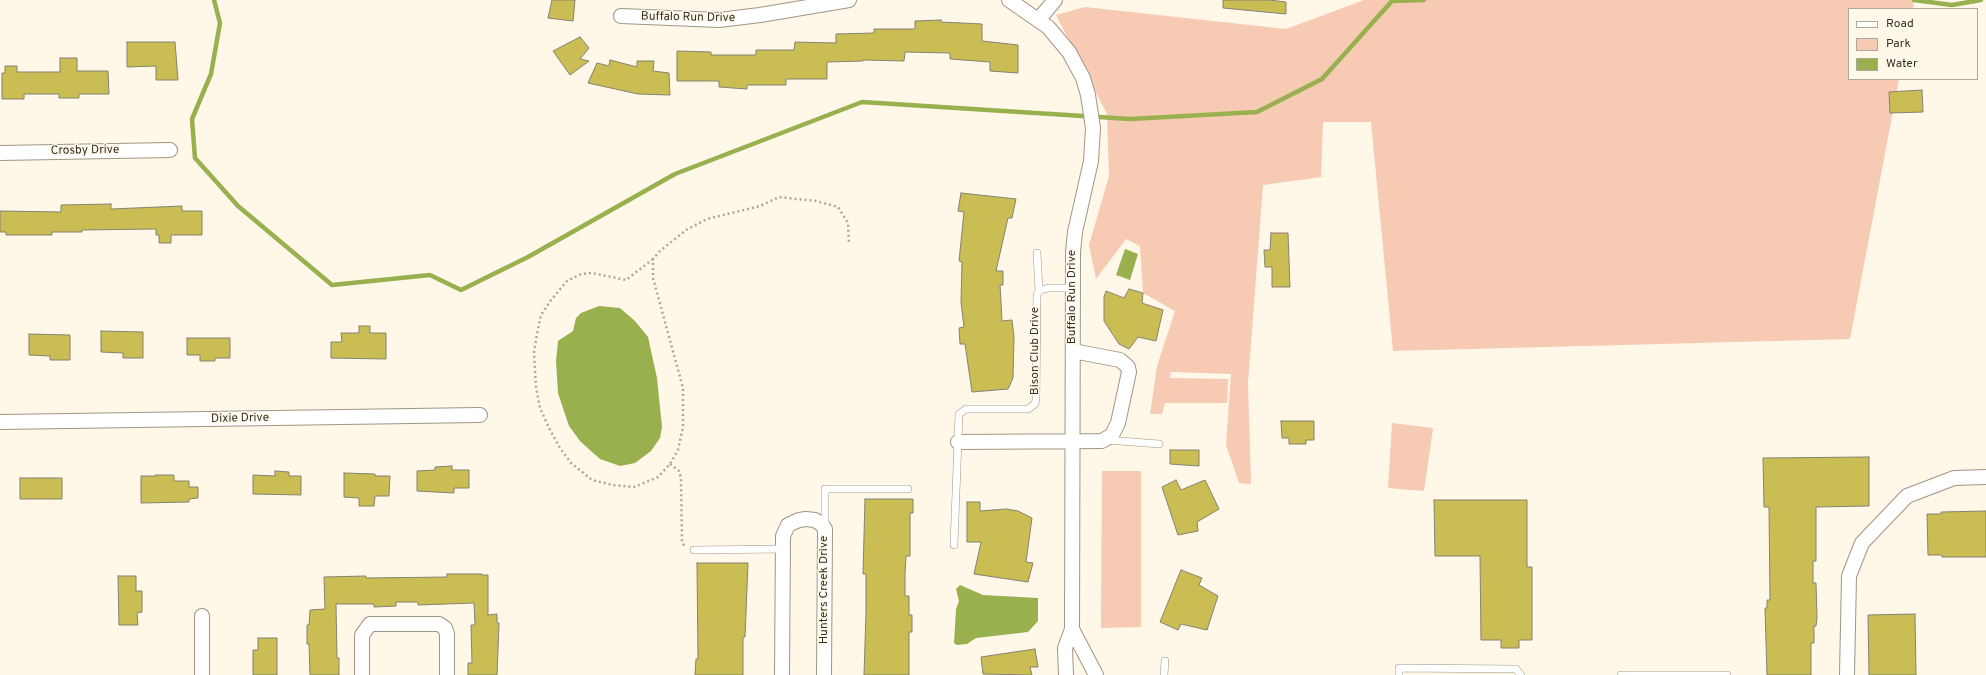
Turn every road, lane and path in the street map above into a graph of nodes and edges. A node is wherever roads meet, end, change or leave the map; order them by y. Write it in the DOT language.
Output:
graph roads {
  1 [pos="849,0"];
  2 [pos="1009,0"];
  3 [pos="1056,0"];
  4 [pos="806,3"];
  5 [pos="621,16"];
  6 [pos="1039,19"];
  7 [pos="170,150"];
  8 [pos="0,153"];
  9 [pos="849,243"];
  10 [pos="1037,253"];
  11 [pos="653,260"];
  12 [pos="1073,288"];
  13 [pos="1039,291"];
  14 [pos="1073,351"];
  15 [pos="480,415"];
  16 [pos="0,422"];
  17 [pos="1104,440"];
  18 [pos="958,442"];
  19 [pos="1073,442"];
  20 [pos="1159,444"];
  21 [pos="670,464"];
  22 [pos="1986,477"];
  23 [pos="908,489"];
  24 [pos="825,529"];
  25 [pos="954,545"];
  26 [pos="782,549"];
  27 [pos="694,550"];
  28 [pos="202,616"];
  29 [pos="1072,629"];
  30 [pos="1165,661"];
  31 [pos="202,675"];
  32 [pos="362,675"];
  33 [pos="447,675"];
  34 [pos="782,675"];
  35 [pos="824,675"];
  36 [pos="1066,675"];
  37 [pos="1096,675"];
  38 [pos="1164,675"];
  39 [pos="1399,675"];
  40 [pos="1521,675"];
  41 [pos="1621,675"];
  42 [pos="1727,675"];
  43 [pos="1847,675"];
  1 -- 4 [label="street, Buffalo Run Drive"];
  2 -- 6 [label="street, Buffalo Run Drive"];
  3 -- 6 [label="street"];
  4 -- 5 [label="street, Buffalo Run Drive"];
  6 -- 12 [label="street, Buffalo Run Drive"];
  7 -- 8 [label="street, Crosby Drive"];
  9 -- 11 [label="path"];
  10 -- 13 [label="lane"];
  11 -- 21 [label="path"];
  11 -- 21 [label="path"];
  12 -- 13 [label="lane, Bison Club Drive"];
  12 -- 14 [label="street, Buffalo Run Drive"];
  13 -- 18 [label="lane, Bison Club Drive"];
  14 -- 17 [label="street"];
  14 -- 19 [label="street, Buffalo Run Drive"];
  15 -- 16 [label="street, Dixie Drive"];
  17 -- 19 [label="street"];
  17 -- 20 [label="lane"];
  18 -- 19 [label="street"];
  18 -- 25 [label="lane, Bison Club Drive"];
  19 -- 29 [label="street, Buffalo Run Drive"];
  21 -- 27 [label="path"];
  22 -- 43 [label="street"];
  23 -- 24 [label="lane"];
  24 -- 26 [label="street, Hunters Creek Drive"];
  24 -- 35 [label="street, Hunters Creek Drive"];
  26 -- 27 [label="lane"];
  26 -- 34 [label="street, Hunters Creek Drive"];
  28 -- 31 [label="street"];
  29 -- 36 [label="street, Buffalo Run Drive"];
  29 -- 37 [label="street, Buffalo Run Drive"];
  30 -- 38 [label="lane"];
  32 -- 33 [label="street"];
  39 -- 40 [label="lane"];
  41 -- 42 [label="lane"];
}
